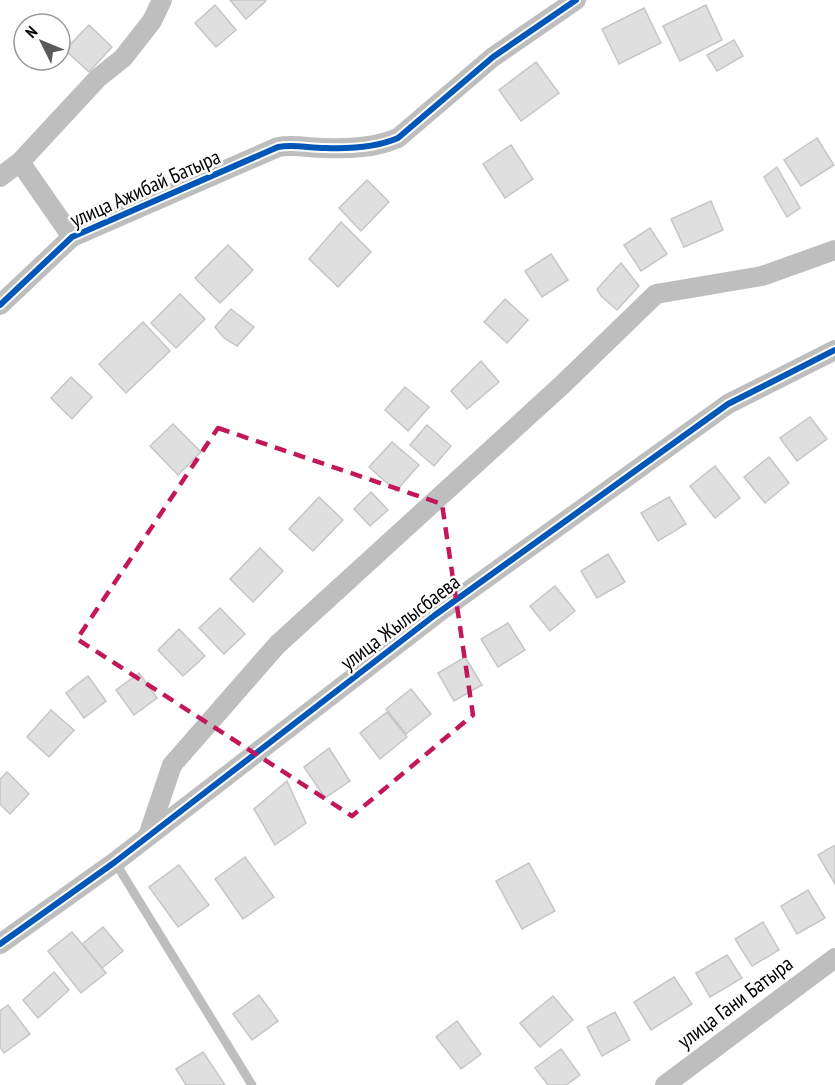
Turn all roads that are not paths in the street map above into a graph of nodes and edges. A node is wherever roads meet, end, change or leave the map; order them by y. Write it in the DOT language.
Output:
graph roads {
  1 [pos="162,0"];
  2 [pos="576,0"];
  3 [pos="20,162"];
  4 [pos="0,177"];
  5 [pos="72,237"];
  6 [pos="835,250"];
  7 [pos="0,305"];
  8 [pos="835,350"];
  9 [pos="148,836"];
  10 [pos="115,862"];
  11 [pos="0,944"];
  12 [pos="835,958"];
  13 [pos="252,1085"];
  14 [pos="664,1085"];
  1 -- 3 [label="street"];
  2 -- 5 [label="street, улица Ажибай Батыра"];
  3 -- 4 [label="street"];
  3 -- 5 [label="street, улица Ажибай Батыра"];
  5 -- 7 [label="street, улица Ажибай Батыра"];
  6 -- 9 [label="street"];
  8 -- 9 [label="street, улица Жылысбаева"];
  9 -- 10 [label="street, улица Жылысбаева"];
  10 -- 11 [label="street, улица Жылысбаева"];
  10 -- 13 [label="lane"];
  12 -- 14 [label="street, улица Гани Батыра"];
}
